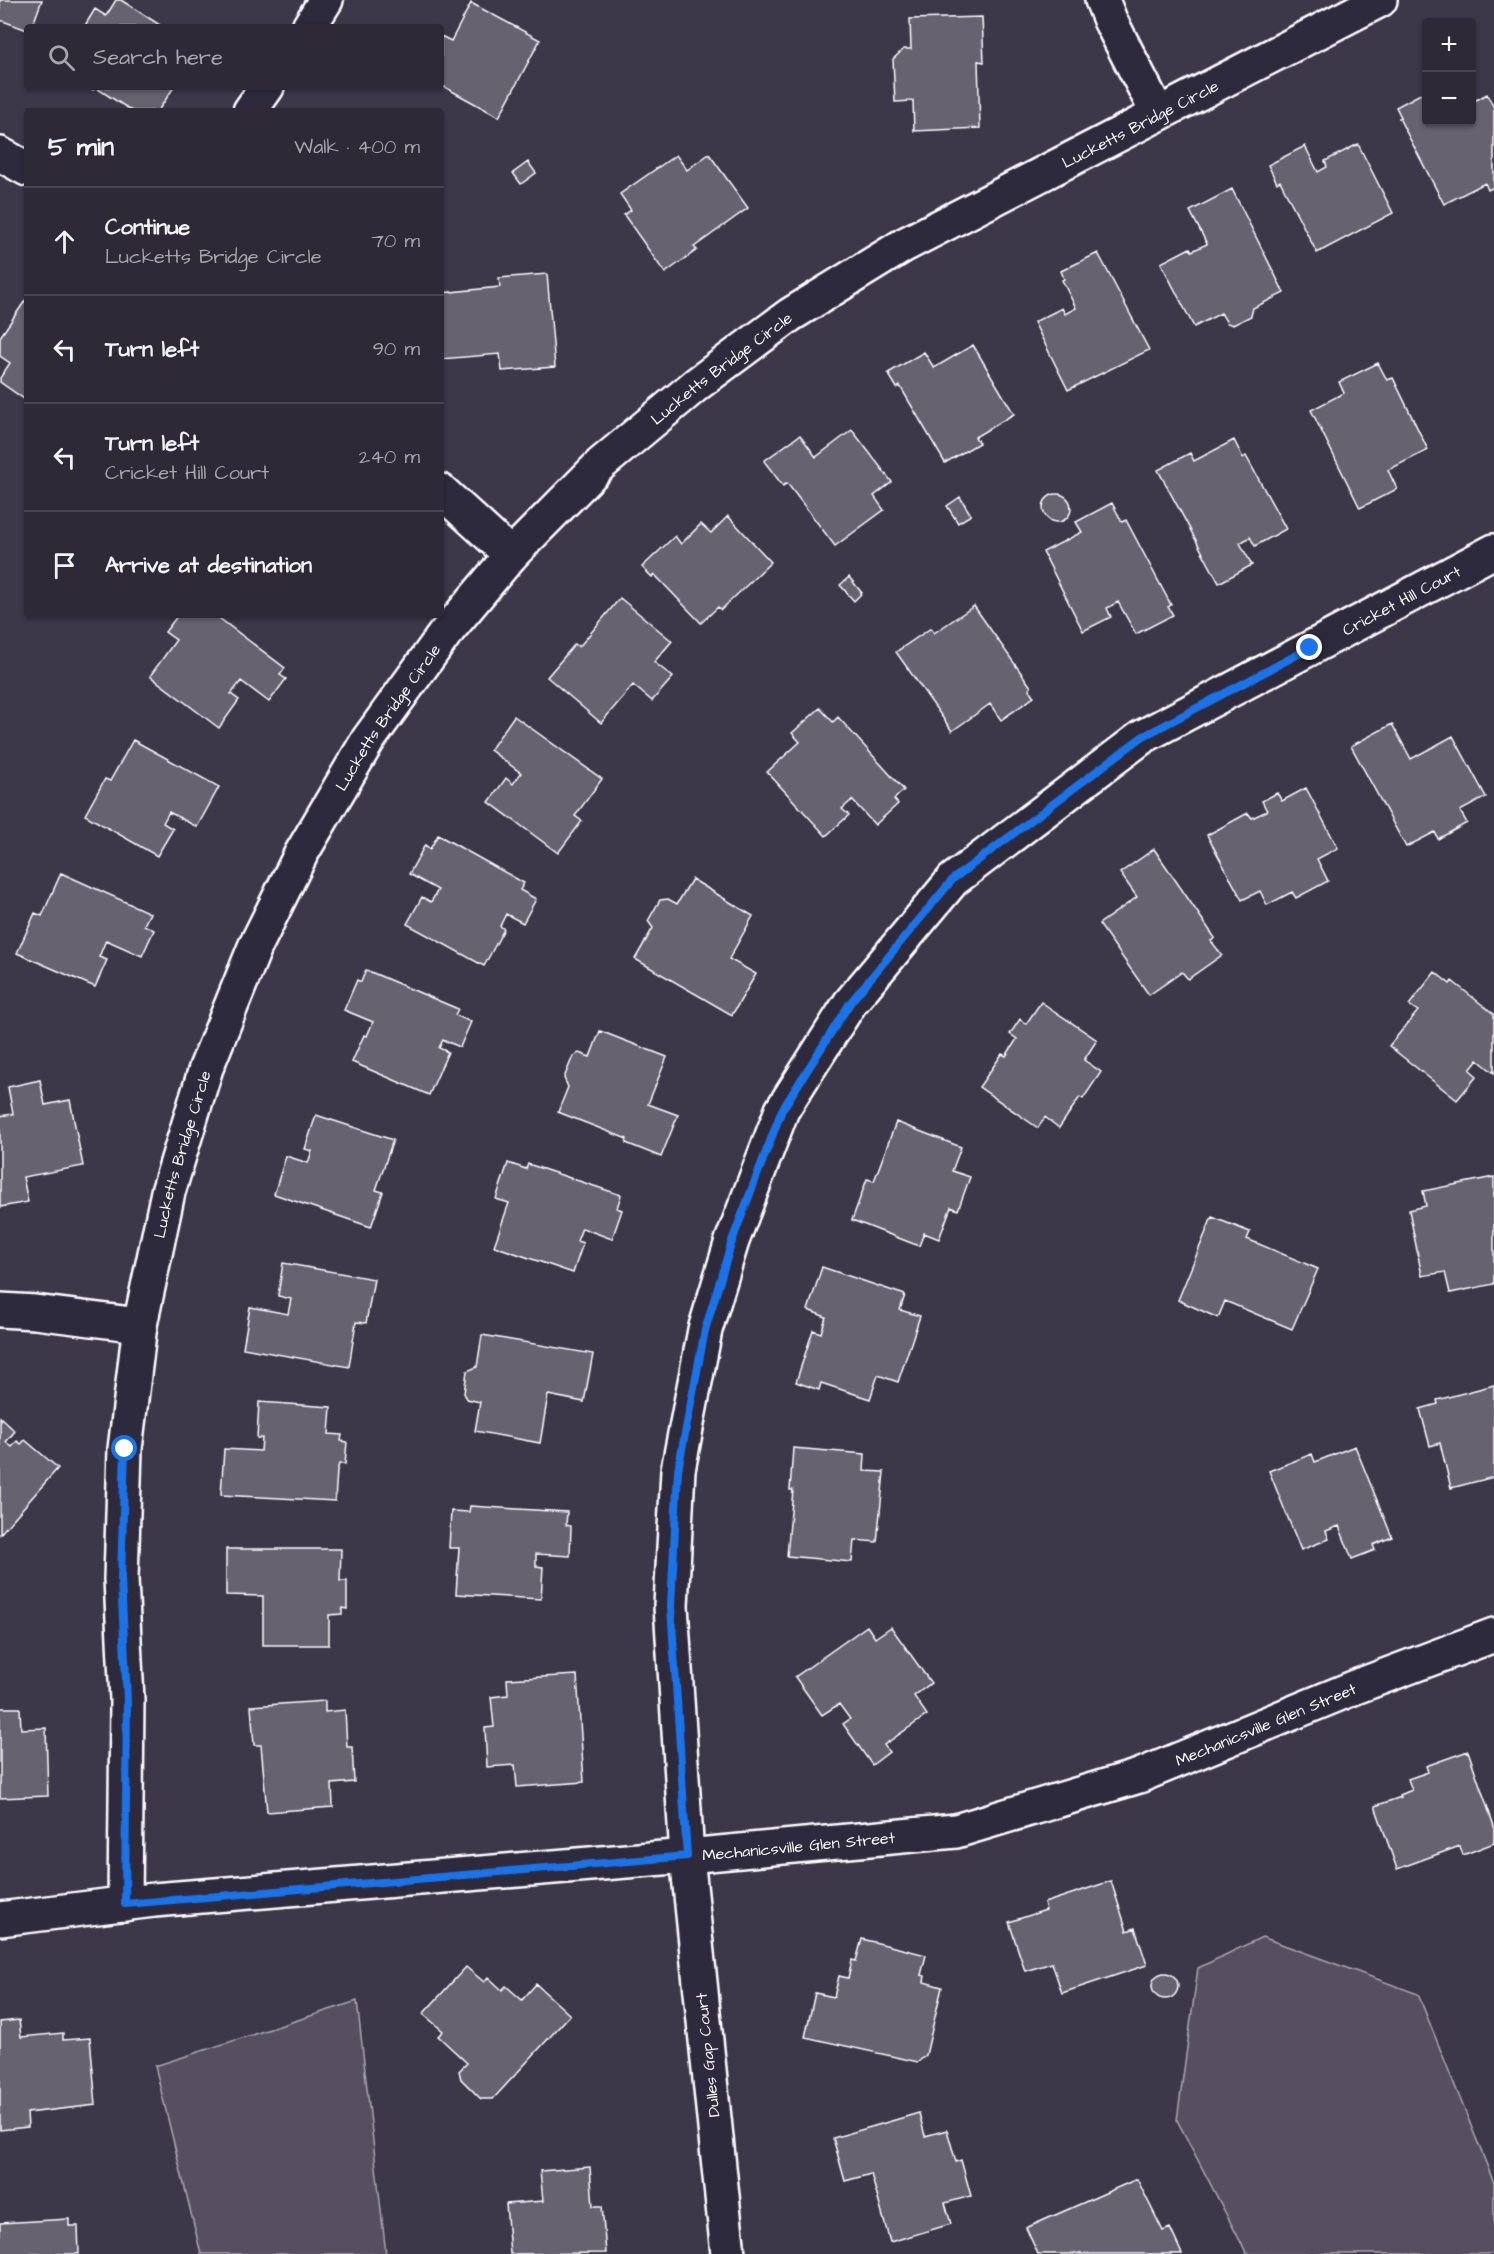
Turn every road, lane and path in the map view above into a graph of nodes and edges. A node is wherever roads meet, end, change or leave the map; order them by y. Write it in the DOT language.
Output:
graph roads {
  1 [pos="326,0"];
  2 [pos="1102,0"];
  3 [pos="1380,0"];
  4 [pos="311,24"];
  5 [pos="265,90"];
  6 [pos="252,108"];
  7 [pos="1158,114"];
  8 [pos="0,154"];
  9 [pos="24,167"];
  10 [pos="444,494"];
  11 [pos="1494,552"];
  12 [pos="511,555"];
  13 [pos="0,1310"];
  14 [pos="140,1325"];
  15 [pos="1494,1635"];
  16 [pos="687,1856"];
  17 [pos="125,1904"];
  18 [pos="0,1919"];
  19 [pos="728,2254"];
  1 -- 4 [label="street"];
  2 -- 7 [label="street"];
  3 -- 7 [label="street, Lucketts Bridge Circle"];
  5 -- 6 [label="street"];
  7 -- 12 [label="street, Lucketts Bridge Circle"];
  8 -- 9 [label="street"];
  10 -- 12 [label="street"];
  11 -- 16 [label="street, Cricket Hill Court"];
  12 -- 14 [label="street, Lucketts Bridge Circle"];
  13 -- 14 [label="street"];
  14 -- 17 [label="street, Lucketts Bridge Circle"];
  15 -- 16 [label="street, Mechanicsville Glen Street"];
  16 -- 17 [label="street, Mechanicsville Glen Street"];
  16 -- 19 [label="street, Dulles Gap Court"];
  17 -- 18 [label="street, Mechanicsville Glen Street"];
}
